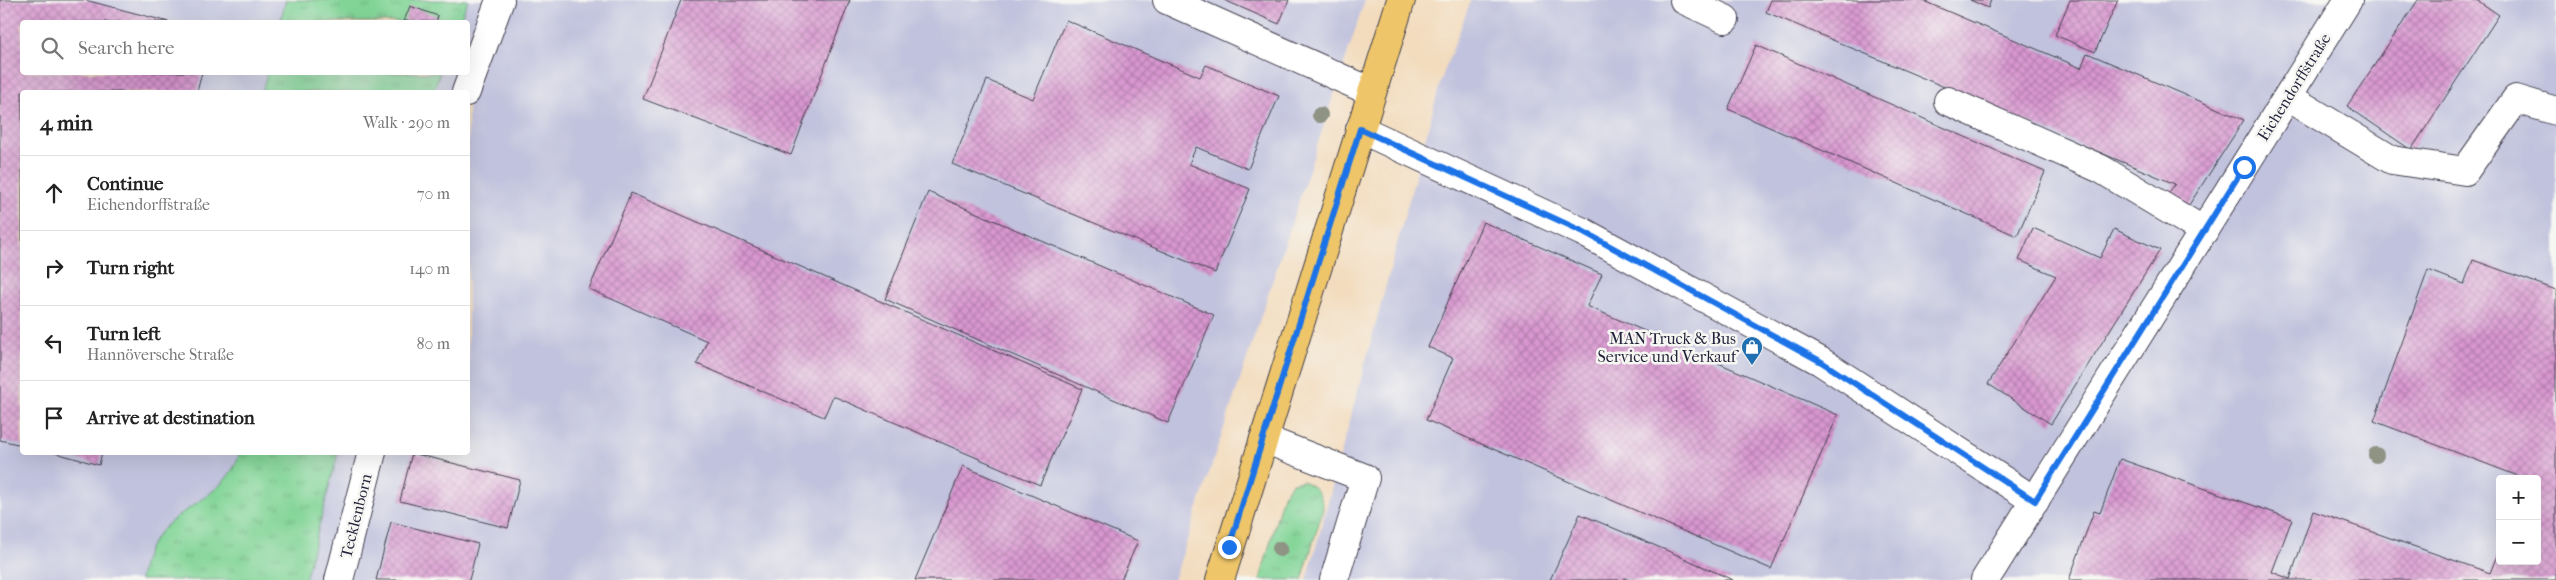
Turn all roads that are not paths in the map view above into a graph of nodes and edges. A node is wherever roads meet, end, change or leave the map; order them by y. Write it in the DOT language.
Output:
graph roads {
  1 [pos="500,0"];
  2 [pos="1168,0"];
  3 [pos="1401,0"];
  4 [pos="1684,0"];
  5 [pos="2348,0"];
  6 [pos="1725,18"];
  7 [pos="467,90"];
  8 [pos="1372,92"];
  9 [pos="2288,97"];
  10 [pos="1948,101"];
  11 [pos="2556,111"];
  12 [pos="1360,129"];
  13 [pos="2204,232"];
  14 [pos="1264,439"];
  15 [pos="371,455"];
  16 [pos="2035,501"];
  17 [pos="340,580"];
  18 [pos="1220,580"];
  19 [pos="1334,580"];
  20 [pos="1985,580"];
  1 -- 7 [label="street"];
  2 -- 8 [label="street"];
  3 -- 8 [label="main road"];
  4 -- 6 [label="street"];
  5 -- 9 [label="street, Eichendorffstraße"];
  8 -- 12 [label="main road"];
  9 -- 11 [label="street"];
  9 -- 13 [label="street, Eichendorffstraße"];
  10 -- 13 [label="street"];
  12 -- 14 [label="main road"];
  12 -- 16 [label="street"];
  13 -- 16 [label="street, Eichendorffstraße"];
  14 -- 18 [label="main road"];
  14 -- 19 [label="street"];
  15 -- 17 [label="street, Tecklenborn"];
  16 -- 20 [label="street, Eichendorffstraße"];
}
